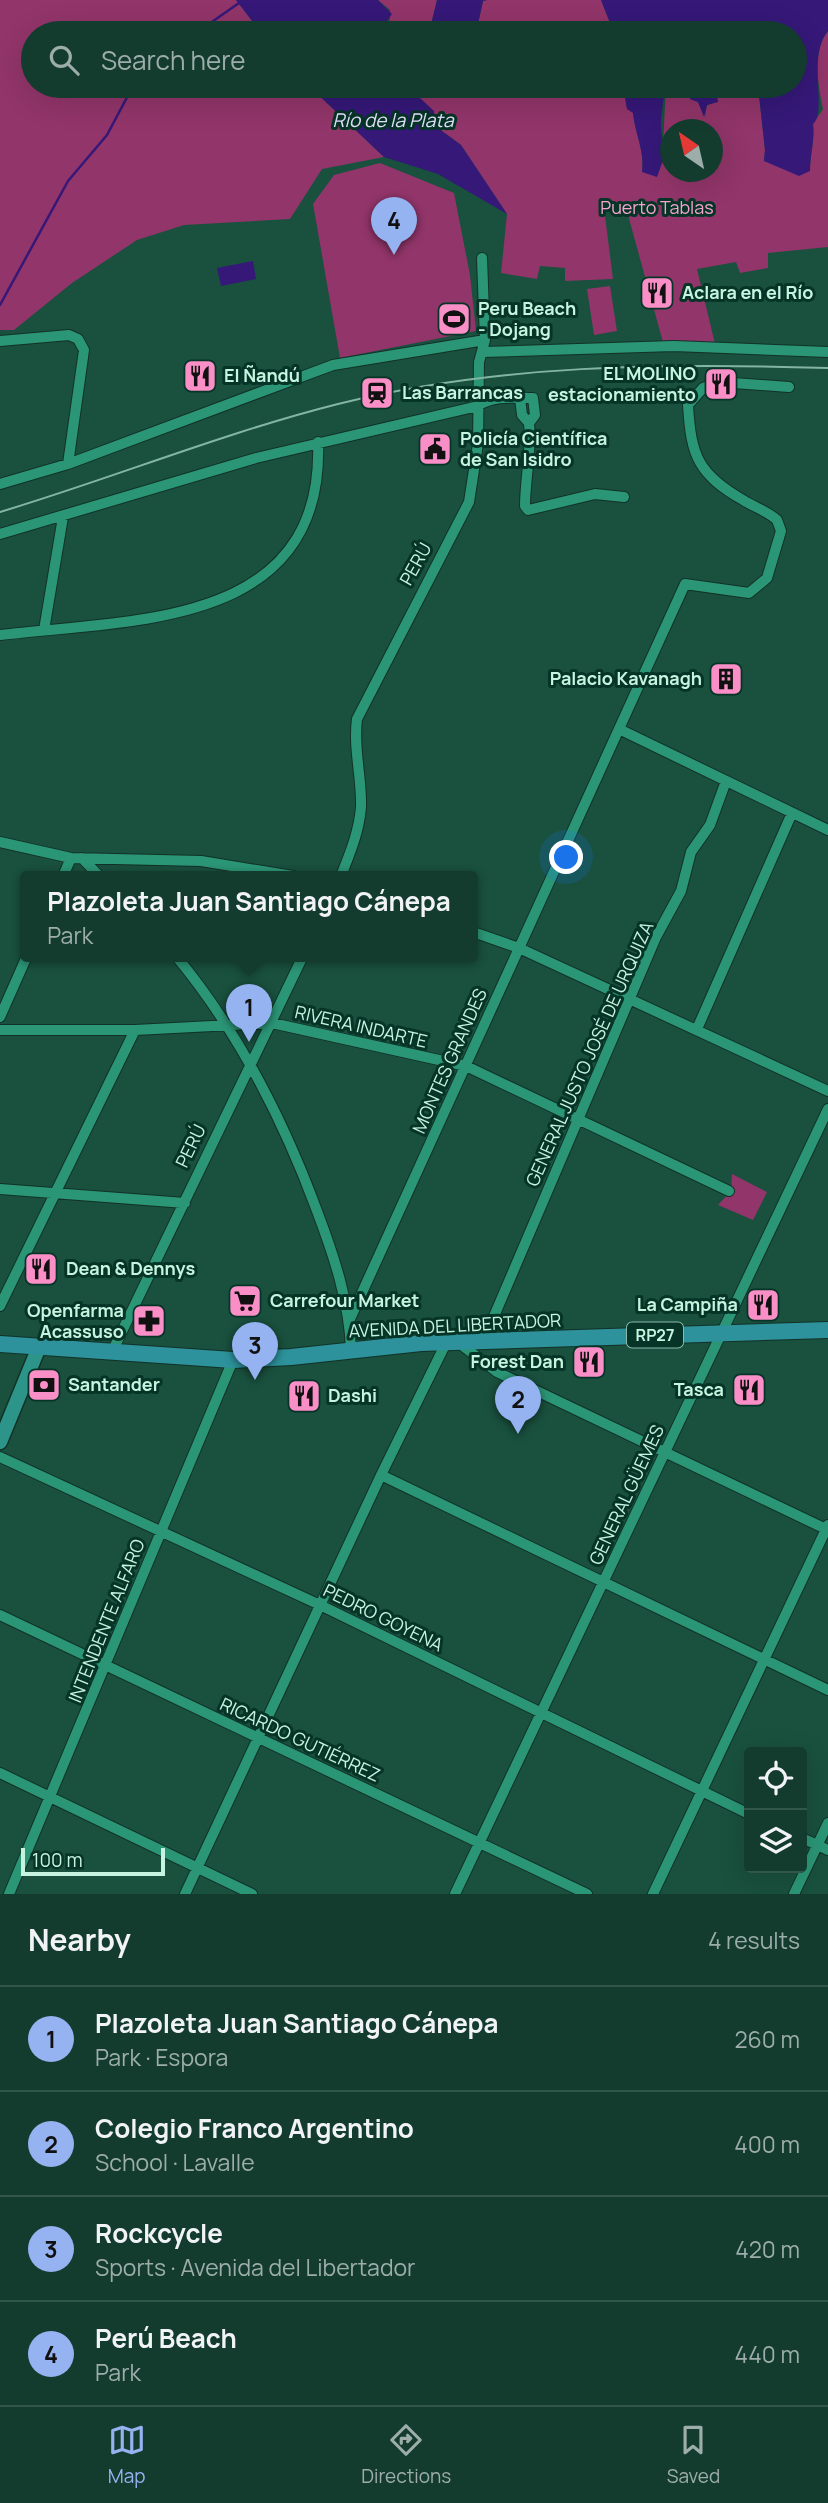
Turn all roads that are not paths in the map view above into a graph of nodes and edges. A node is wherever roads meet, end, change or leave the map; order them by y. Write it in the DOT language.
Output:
graph roads {
  1 [pos="482,258"];
  2 [pos="485,340"];
  3 [pos="0,341"];
  4 [pos="482,352"];
  5 [pos="828,352"];
  6 [pos="789,387"];
  7 [pos="520,398"];
  8 [pos="478,406"];
  9 [pos="529,424"];
  10 [pos="318,442"];
  11 [pos="68,464"];
  12 [pos="0,484"];
  13 [pos="624,497"];
  14 [pos="63,517"];
  15 [pos="0,534"];
  16 [pos="44,630"];
  17 [pos="0,635"];
  18 [pos="621,730"];
  19 [pos="726,781"];
  20 [pos="792,813"];
  21 [pos="828,830"];
  22 [pos="0,842"];
  23 [pos="77,858"];
  24 [pos="67,871"];
  25 [pos="93,871"];
  26 [pos="262,871"];
  27 [pos="343,871"];
  28 [pos="478,934"];
  29 [pos="519,948"];
  30 [pos="24,962"];
  31 [pos="181,962"];
  32 [pos="300,962"];
  33 [pos="630,998"];
  34 [pos="0,1017"];
  35 [pos="272,1023"];
  36 [pos="229,1026"];
  37 [pos="696,1029"];
  38 [pos="0,1030"];
  39 [pos="135,1030"];
  40 [pos="251,1065"];
  41 [pos="466,1066"];
  42 [pos="828,1091"];
  43 [pos="828,1109"];
  44 [pos="577,1118"];
  45 [pos="0,1189"];
  46 [pos="729,1191"];
  47 [pos="55,1196"];
  48 [pos="184,1203"];
  49 [pos="0,1306"];
  50 [pos="350,1319"];
  51 [pos="828,1331"];
  52 [pos="722,1333"];
  53 [pos="482,1342"];
  54 [pos="452,1343"];
  55 [pos="0,1344"];
  56 [pos="39,1347"];
  57 [pos="351,1349"];
  58 [pos="112,1352"];
  59 [pos="233,1360"];
  60 [pos="0,1442"];
  61 [pos="664,1453"];
  62 [pos="0,1457"];
  63 [pos="381,1475"];
  64 [pos="827,1528"];
  65 [pos="162,1530"];
  66 [pos="603,1584"];
  67 [pos="320,1605"];
  68 [pos="0,1615"];
  69 [pos="764,1659"];
  70 [pos="106,1665"];
  71 [pos="828,1690"];
  72 [pos="541,1713"];
  73 [pos="258,1738"];
  74 [pos="0,1773"];
  75 [pos="702,1792"];
  76 [pos="51,1796"];
  77 [pos="744,1812"];
  78 [pos="828,1823"];
  79 [pos="807,1840"];
  80 [pos="480,1843"];
  81 [pos="818,1845"];
  82 [pos="828,1850"];
  83 [pos="197,1868"];
  84 [pos="9,1894"];
  85 [pos="185,1894"];
  86 [pos="252,1894"];
  87 [pos="455,1894"];
  88 [pos="587,1894"];
  89 [pos="653,1894"];
  90 [pos="794,1894"];
  1 -- 2 [label="street, PERÚ"];
  2 -- 4 [label="street, PERÚ"];
  2 -- 11 [label="street"];
  3 -- 11 [label="street"];
  4 -- 5 [label="street"];
  4 -- 8 [label="street, PERÚ"];
  6 -- 18 [label="street, MONTES GRANDES"];
  7 -- 8 [label="street"];
  7 -- 9 [label="street"];
  7 -- 9 [label="street"];
  8 -- 10 [label="street"];
  8 -- 27 [label="street, PERÚ"];
  9 -- 13 [label="street"];
  10 -- 14 [label="street"];
  10 -- 16 [label="street"];
  11 -- 12 [label="street"];
  14 -- 15 [label="street"];
  14 -- 16 [label="street"];
  16 -- 17 [label="street"];
  18 -- 19 [label="street"];
  18 -- 29 [label="street, MONTES GRANDES"];
  19 -- 20 [label="street"];
  19 -- 33 [label="street, GENERAL JUSTO JOSÉ DE URQUIZA"];
  20 -- 21 [label="street"];
  20 -- 37 [label="street"];
  22 -- 23 [label="street"];
  23 -- 24 [label="street"];
  23 -- 25 [label="street"];
  23 -- 26 [label="street"];
  28 -- 29 [label="street"];
  29 -- 33 [label="street"];
  29 -- 41 [label="street, MONTES GRANDES"];
  30 -- 34 [label="street"];
  31 -- 36 [label="street"];
  32 -- 35 [label="street, PERÚ"];
  33 -- 37 [label="street"];
  33 -- 44 [label="street, GENERAL JUSTO JOSÉ DE URQUIZA"];
  35 -- 36 [label="street, RIVERA INDARTE"];
  35 -- 40 [label="street, PERÚ"];
  35 -- 41 [label="street, RIVERA INDARTE"];
  36 -- 39 [label="street, RIVERA INDARTE"];
  36 -- 40 [label="street"];
  37 -- 42 [label="street"];
  38 -- 39 [label="street, RIVERA INDARTE"];
  39 -- 47 [label="street"];
  40 -- 48 [label="street, PERÚ"];
  40 -- 50 [label="street"];
  41 -- 44 [label="street, RIVERA INDARTE"];
  41 -- 50 [label="street, MONTES GRANDES"];
  43 -- 52 [label="street, GENERAL GÜEMES"];
  44 -- 46 [label="street, RIVERA INDARTE"];
  44 -- 53 [label="street, GENERAL JUSTO JOSÉ DE URQUIZA"];
  45 -- 47 [label="street"];
  47 -- 48 [label="street"];
  47 -- 49 [label="street"];
  48 -- 58 [label="street, PERÚ"];
  50 -- 57 [label="street"];
  51 -- 52 [label="main road, AVENIDA DEL LIBERTADOR / RP27"];
  52 -- 53 [label="main road, AVENIDA DEL LIBERTADOR / RP27"];
  52 -- 61 [label="street, GENERAL GÜEMES"];
  53 -- 54 [label="main road, AVENIDA DEL LIBERTADOR / RP27"];
  54 -- 57 [label="main road, AVENIDA DEL LIBERTADOR / RP27"];
  54 -- 61 [label="street"];
  54 -- 63 [label="street"];
  55 -- 56 [label="main road, AVENIDA DEL LIBERTADOR / RP27"];
  56 -- 58 [label="main road, AVENIDA DEL LIBERTADOR / RP27"];
  56 -- 60 [label="street"];
  57 -- 59 [label="main road, AVENIDA DEL LIBERTADOR / RP27"];
  58 -- 59 [label="main road, AVENIDA DEL LIBERTADOR / RP27"];
  59 -- 65 [label="street, INTENDENTE ALFARO"];
  61 -- 64 [label="street"];
  61 -- 66 [label="street, GENERAL GÜEMES"];
  62 -- 65 [label="street, PEDRO GOYENA"];
  63 -- 66 [label="street"];
  63 -- 67 [label="street"];
  64 -- 69 [label="street"];
  65 -- 67 [label="street, PEDRO GOYENA"];
  65 -- 70 [label="street, INTENDENTE ALFARO"];
  66 -- 69 [label="street"];
  66 -- 72 [label="street, GENERAL GÜEMES"];
  67 -- 72 [label="street, PEDRO GOYENA"];
  67 -- 73 [label="street"];
  68 -- 70 [label="street, RICARDO GUTIÉRREZ"];
  69 -- 71 [label="street"];
  69 -- 75 [label="street"];
  70 -- 73 [label="street, RICARDO GUTIÉRREZ"];
  70 -- 76 [label="street, INTENDENTE ALFARO"];
  72 -- 75 [label="street, PEDRO GOYENA"];
  72 -- 80 [label="street, GENERAL GÜEMES"];
  73 -- 80 [label="street, RICARDO GUTIÉRREZ"];
  73 -- 83 [label="street"];
  74 -- 76 [label="street"];
  75 -- 77 [label="street, PEDRO GOYENA"];
  75 -- 89 [label="street"];
  76 -- 83 [label="street"];
  76 -- 84 [label="street, INTENDENTE ALFARO"];
  78 -- 81 [label="street"];
  79 -- 81 [label="street"];
  80 -- 87 [label="street, GENERAL GÜEMES"];
  80 -- 88 [label="street, RICARDO GUTIÉRREZ"];
  81 -- 82 [label="street"];
  81 -- 90 [label="street"];
  83 -- 85 [label="street"];
  83 -- 86 [label="street"];
}
